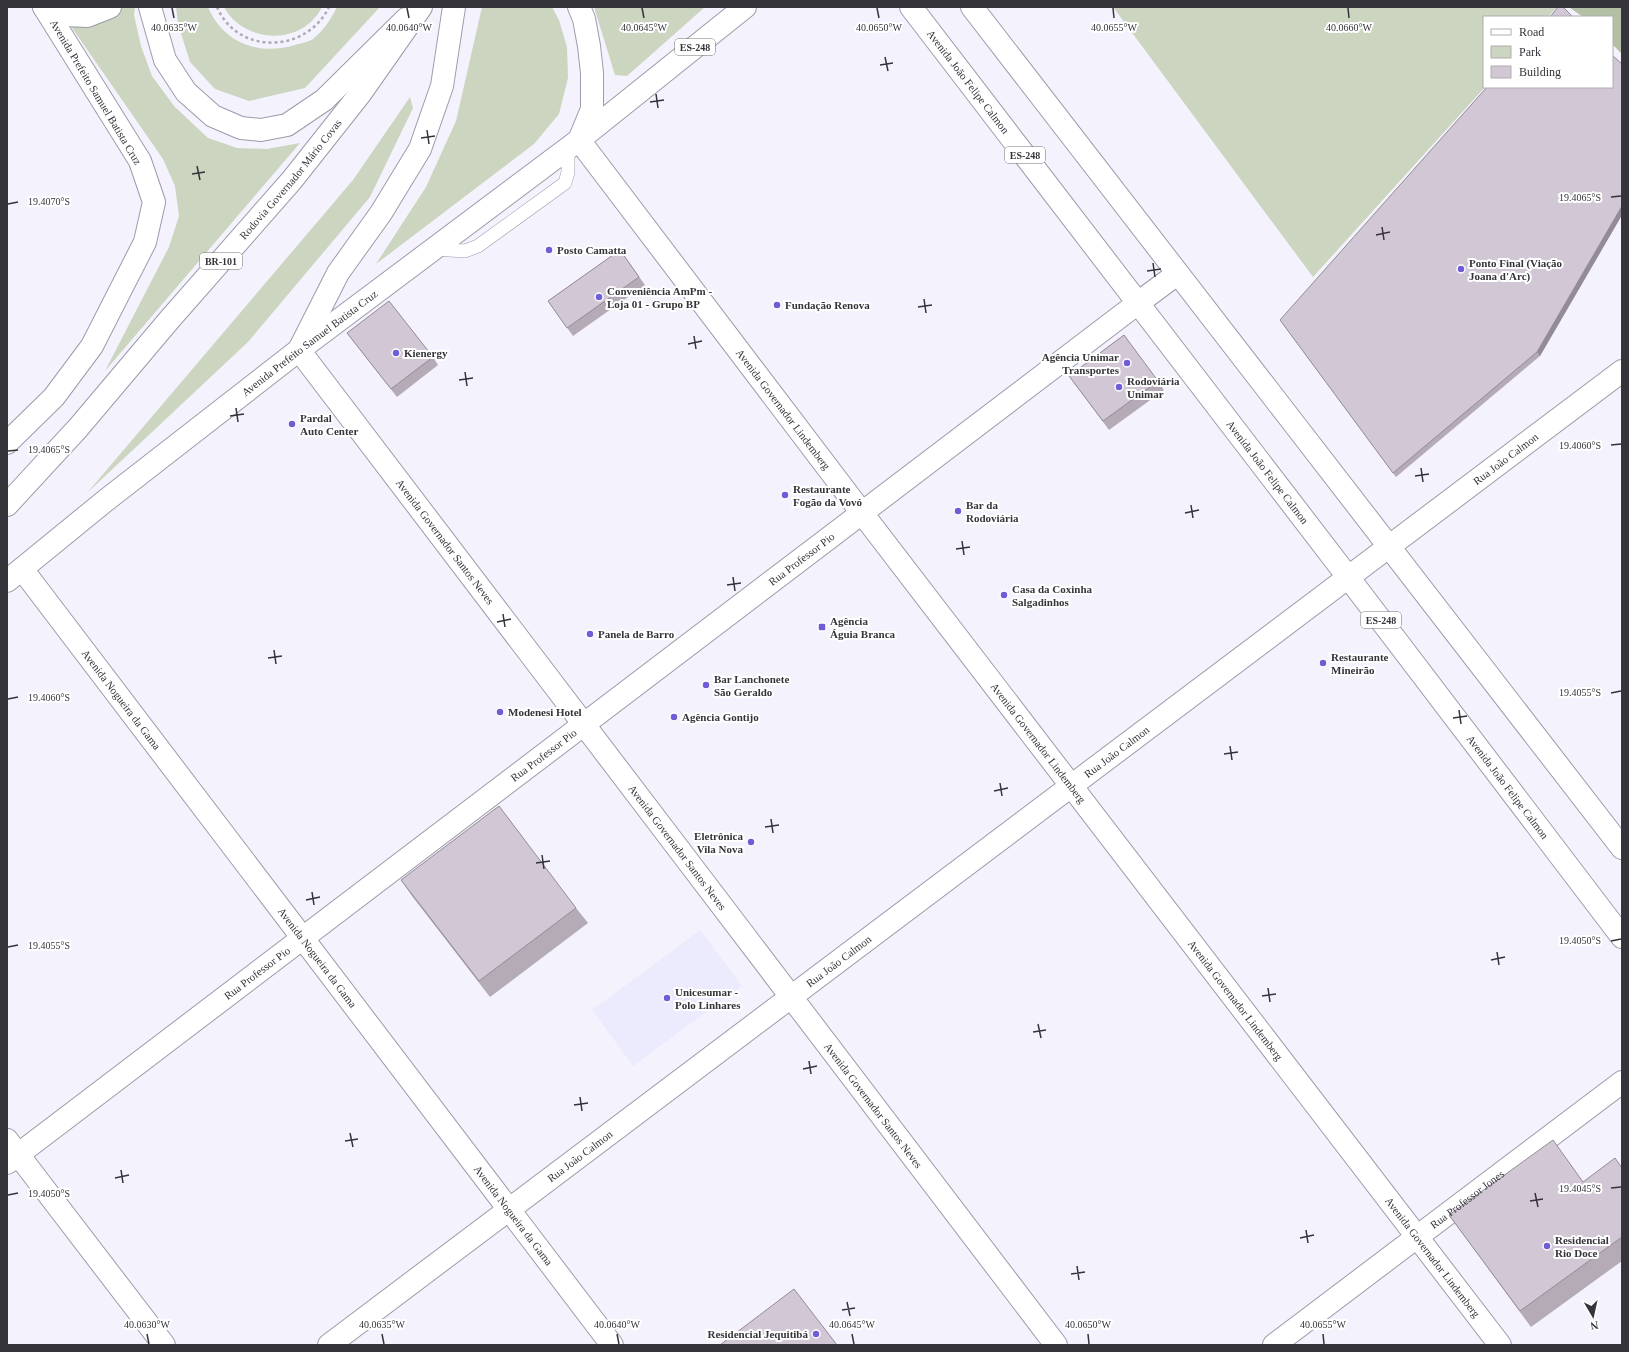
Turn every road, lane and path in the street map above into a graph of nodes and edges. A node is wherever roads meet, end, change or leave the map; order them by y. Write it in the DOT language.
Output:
graph roads {
  1 [pos="44,7"];
  2 [pos="110,7"];
  3 [pos="150,7"];
  4 [pos="217,7"];
  5 [pos="329,7"];
  6 [pos="419,7"];
  7 [pos="454,7"];
  8 [pos="579,7"];
  9 [pos="745,7"];
  10 [pos="911,7"];
  11 [pos="972,7"];
  12 [pos="592,73"];
  13 [pos="646,87"];
  14 [pos="574,143"];
  15 [pos="1177,274"];
  16 [pos="1138,303"];
  17 [pos="299,350"];
  18 [pos="1622,371"];
  19 [pos="7,443"];
  20 [pos="7,505"];
  21 [pos="862,513"];
  22 [pos="1389,545"];
  23 [pos="15,575"];
  24 [pos="1348,576"];
  25 [pos="585,724"];
  26 [pos="1072,785"];
  27 [pos="1622,848"];
  28 [pos="1622,937"];
  29 [pos="303,938"];
  30 [pos="790,996"];
  31 [pos="1622,1082"];
  32 [pos="11,1153"];
  33 [pos="509,1209"];
  34 [pos="1417,1236"];
  35 [pos="164,1345"];
  36 [pos="328,1345"];
  37 [pos="612,1345"];
  38 [pos="1056,1345"];
  39 [pos="1274,1345"];
  40 [pos="1500,1345"];
  1 -- 2 [label="main road"];
  1 -- 19 [label="main road, Avenida Prefeito Samuel Batista Cruz"];
  3 -- 6 [label="main road"];
  4 -- 5 [label="path"];
  6 -- 20 [label="main road, Rodovia Governador Mário Covas / BR-101"];
  7 -- 17 [label="main road"];
  8 -- 12 [label="main road"];
  9 -- 13 [label="main road, ES-248"];
  10 -- 16 [label="main road, Avenida João Felipe Calmon / ES-248"];
  11 -- 15 [label="main road"];
  12 -- 13 [label="main road"];
  12 -- 14 [label="main road"];
  13 -- 14 [label="main road, Avenida Prefeito Samuel Batista Cruz"];
  14 -- 17 [label="main road, Avenida Prefeito Samuel Batista Cruz"];
  14 -- 21 [label="main road, Avenida Governador Lindemberg"];
  15 -- 16 [label="main road, Rua Professor Pio"];
  15 -- 22 [label="main road"];
  16 -- 21 [label="main road, Rua Professor Pio"];
  16 -- 24 [label="main road, Avenida João Felipe Calmon / ES-248"];
  17 -- 23 [label="main road, Avenida Prefeito Samuel Batista Cruz"];
  17 -- 25 [label="main road, Avenida Governador Santos Neves"];
  18 -- 22 [label="main road, Rua João Calmon"];
  21 -- 25 [label="main road, Rua Professor Pio"];
  21 -- 26 [label="main road, Avenida Governador Lindemberg"];
  22 -- 24 [label="main road, Rua João Calmon"];
  22 -- 27 [label="main road"];
  23 -- 29 [label="main road, Avenida Nogueira da Gama"];
  24 -- 26 [label="main road, Rua João Calmon"];
  24 -- 28 [label="main road, Avenida João Felipe Calmon / ES-248"];
  25 -- 29 [label="main road, Rua Professor Pio"];
  25 -- 30 [label="main road, Avenida Governador Santos Neves"];
  26 -- 30 [label="main road, Rua João Calmon"];
  26 -- 34 [label="main road, Avenida Governador Lindemberg"];
  29 -- 32 [label="main road, Rua Professor Pio"];
  29 -- 33 [label="main road, Avenida Nogueira da Gama"];
  30 -- 33 [label="main road, Rua João Calmon"];
  30 -- 38 [label="main road, Avenida Governador Santos Neves"];
  31 -- 34 [label="main road, Rua Professor Jones"];
  32 -- 35 [label="main road"];
  33 -- 36 [label="main road, Rua João Calmon"];
  33 -- 37 [label="main road, Avenida Nogueira da Gama"];
  34 -- 39 [label="main road, Rua Professor Jones"];
  34 -- 40 [label="main road, Avenida Governador Lindemberg"];
}
